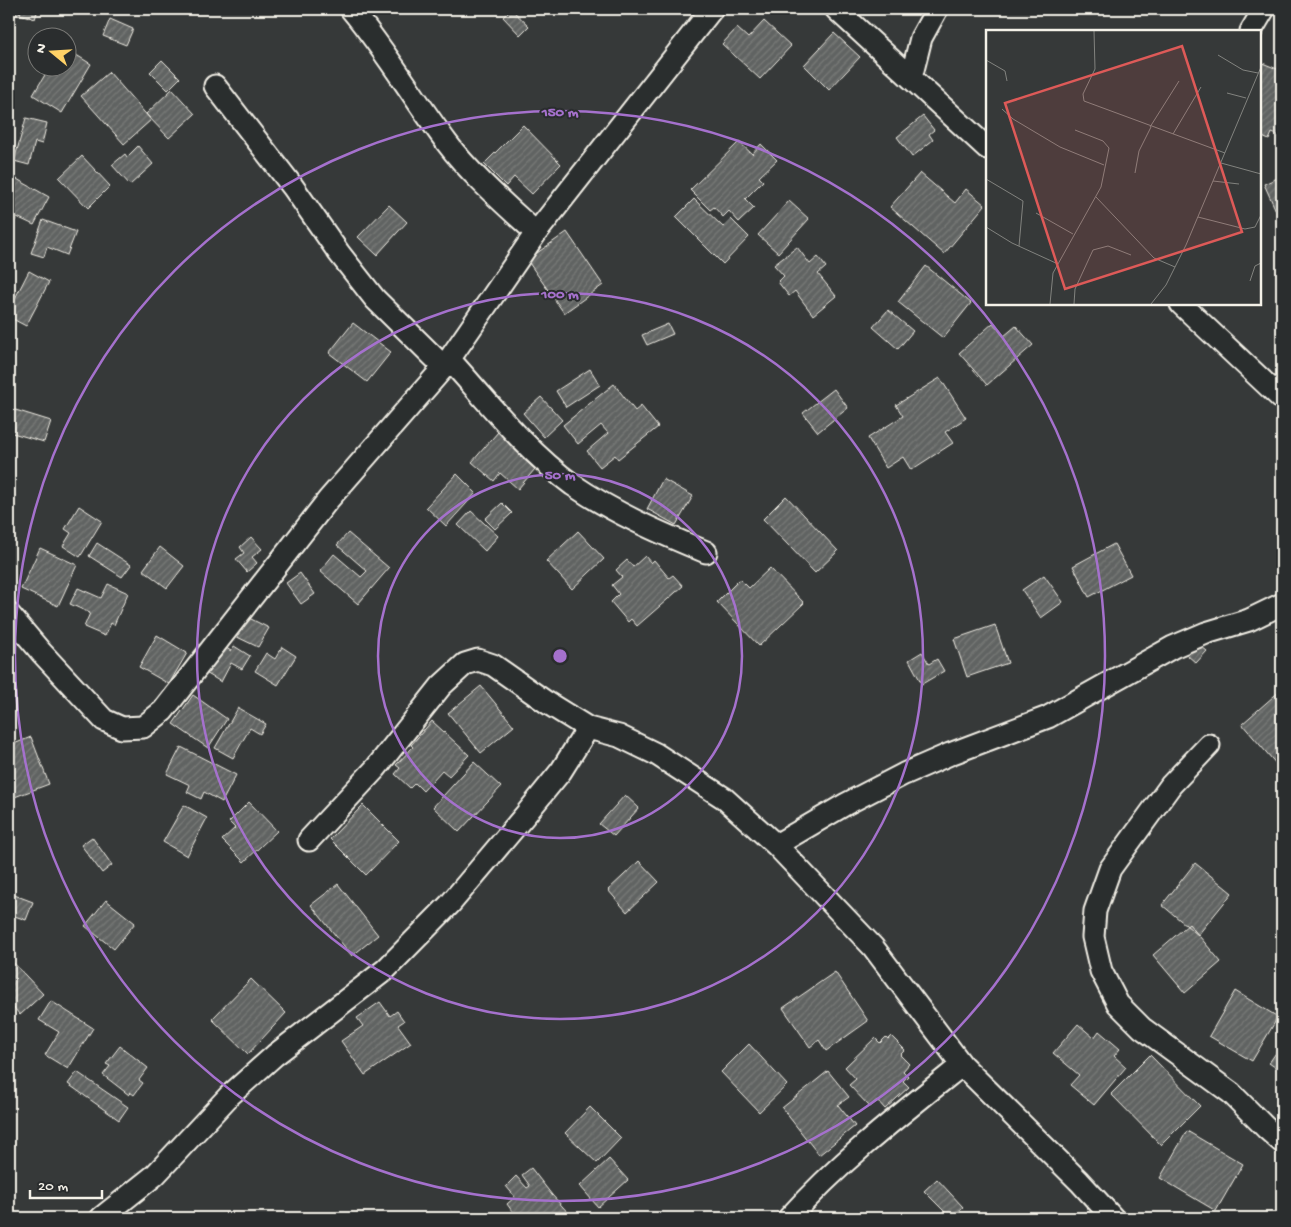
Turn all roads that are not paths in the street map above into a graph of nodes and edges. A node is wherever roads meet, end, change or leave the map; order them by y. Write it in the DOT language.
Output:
graph roads {
  1 [pos="351,9"];
  2 [pos="712,9"];
  3 [pos="836,9"];
  4 [pos="937,9"];
  5 [pos="1264,9"];
  6 [pos="1252,30"];
  7 [pos="911,78"];
  8 [pos="215,86"];
  9 [pos="986,147"];
  10 [pos="536,233"];
  11 [pos="1182,305"];
  12 [pos="447,363"];
  13 [pos="1282,400"];
  14 [pos="706,552"];
  15 [pos="1282,604"];
  16 [pos="9,614"];
  17 [pos="588,728"];
  18 [pos="1209,745"];
  19 [pos="310,840"];
  20 [pos="776,845"];
  21 [pos="962,1065"];
  22 [pos="1282,1142"];
  23 [pos="101,1218"];
  24 [pos="789,1218"];
  25 [pos="1113,1218"];
  1 -- 10 [label="street"];
  2 -- 10 [label="street"];
  3 -- 7 [label="street"];
  4 -- 7 [label="street"];
  5 -- 6 [label="street"];
  7 -- 9 [label="street"];
  8 -- 12 [label="street"];
  10 -- 12 [label="street"];
  11 -- 13 [label="street"];
  12 -- 14 [label="street"];
  12 -- 16 [label="street"];
  15 -- 20 [label="street"];
  17 -- 19 [label="street"];
  17 -- 20 [label="street"];
  17 -- 23 [label="street"];
  18 -- 22 [label="street"];
  20 -- 21 [label="street"];
  21 -- 24 [label="street"];
  21 -- 25 [label="street"];
}
